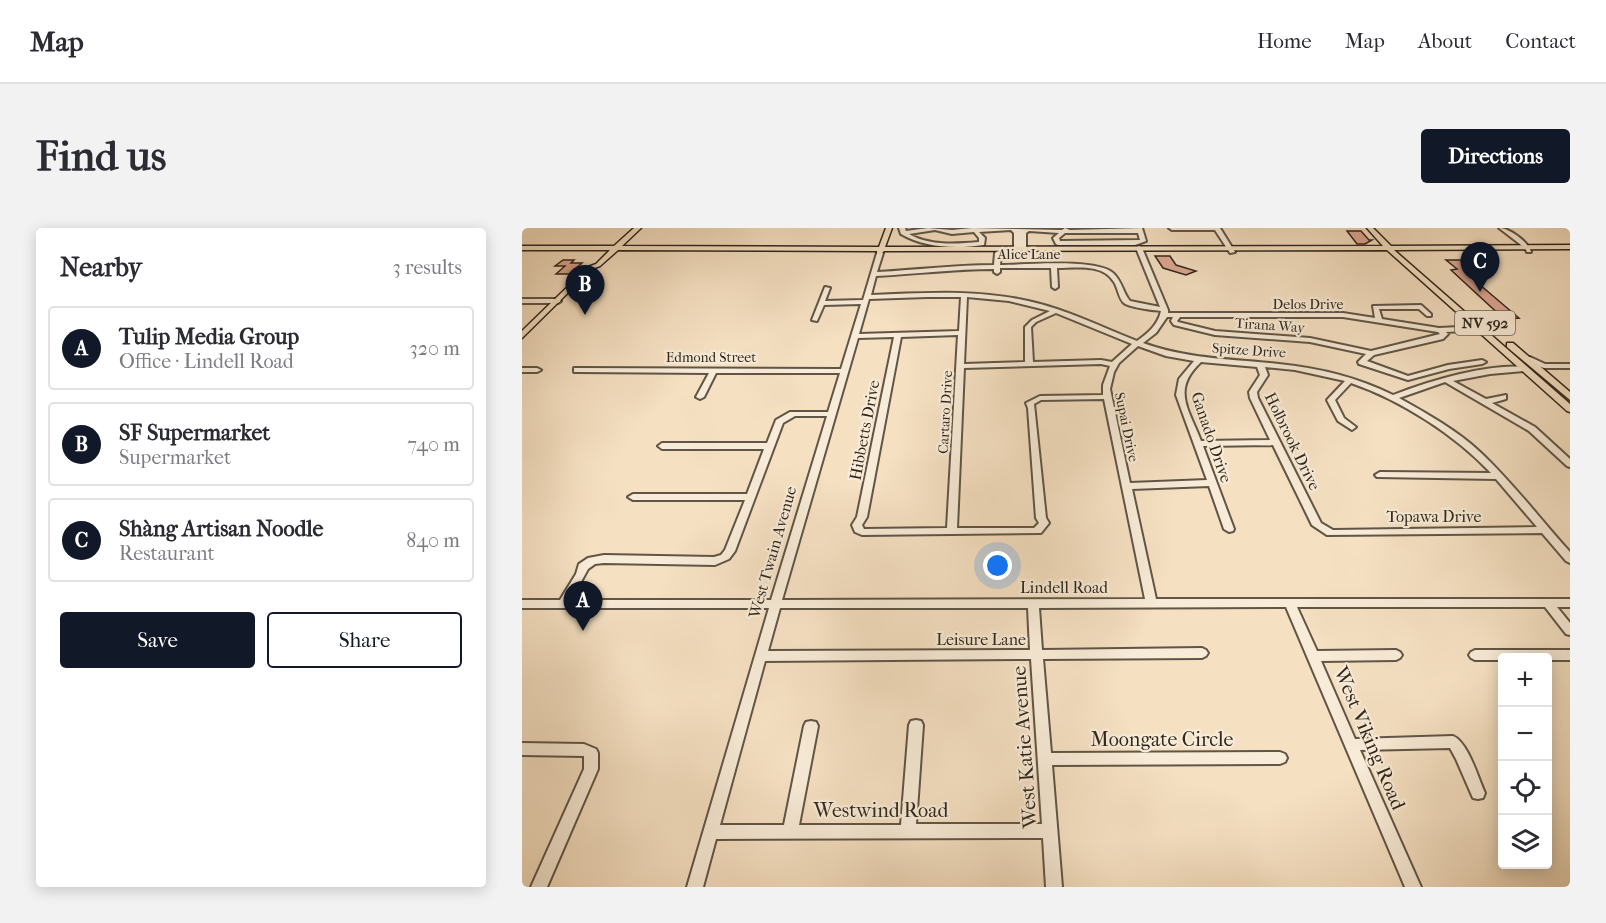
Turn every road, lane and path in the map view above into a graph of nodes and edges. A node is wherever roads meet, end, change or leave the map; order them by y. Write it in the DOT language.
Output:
graph roads {
  1 [pos="632,228"];
  2 [pos="638,228"];
  3 [pos="889,228"];
  4 [pos="933,228"];
  5 [pos="1012,228"];
  6 [pos="1029,228"];
  7 [pos="1172,228"];
  8 [pos="1217,228"];
  9 [pos="1370,228"];
  10 [pos="1379,228"];
  11 [pos="1502,228"];
  12 [pos="1139,229"];
  13 [pos="903,230"];
  14 [pos="975,230"];
  15 [pos="1066,230"];
  16 [pos="1097,230"];
  17 [pos="1306,247"];
  18 [pos="735,248"];
  19 [pos="767,249"];
  20 [pos="822,249"];
  21 [pos="1020,249"];
  22 [pos="1395,249"];
  23 [pos="1528,249"];
  24 [pos="1570,249"];
  25 [pos="522,250"];
  26 [pos="609,250"];
  27 [pos="1140,250"];
  28 [pos="1230,250"];
  29 [pos="881,251"];
  30 [pos="1274,252"];
  31 [pos="689,253"];
  32 [pos="742,253"];
  33 [pos="778,253"];
  34 [pos="980,253"];
  35 [pos="998,253"];
  36 [pos="1054,266"];
  37 [pos="997,269"];
  38 [pos="873,274"];
  39 [pos="1430,285"];
  40 [pos="1055,286"];
  41 [pos="827,288"];
  42 [pos="964,295"];
  43 [pos="904,296"];
  44 [pos="865,300"];
  45 [pos="522,301"];
  46 [pos="558,301"];
  47 [pos="1459,301"];
  48 [pos="821,303"];
  49 [pos="902,306"];
  50 [pos="1056,311"];
  51 [pos="1165,314"];
  52 [pos="1429,315"];
  53 [pos="1177,316"];
  54 [pos="815,320"];
  55 [pos="1379,320"];
  56 [pos="1480,326"];
  57 [pos="1439,330"];
  58 [pos="962,333"];
  59 [pos="898,334"];
  60 [pos="522,336"];
  61 [pos="854,336"];
  62 [pos="1137,344"];
  63 [pos="1371,353"];
  64 [pos="1509,354"];
  65 [pos="1199,360"];
  66 [pos="1482,362"];
  67 [pos="1029,364"];
  68 [pos="1114,364"];
  69 [pos="1525,364"];
  70 [pos="1260,365"];
  71 [pos="961,366"];
  72 [pos="1570,368"];
  73 [pos="522,370"];
  74 [pos="537,370"];
  75 [pos="577,370"];
  76 [pos="1539,370"];
  77 [pos="844,371"];
  78 [pos="713,372"];
  79 [pos="1445,379"];
  80 [pos="1350,380"];
  81 [pos="1569,396"];
  82 [pos="700,397"];
  83 [pos="1107,397"];
  84 [pos="1395,397"];
  85 [pos="1503,397"];
  86 [pos="1485,402"];
  87 [pos="1570,410"];
  88 [pos="832,414"];
  89 [pos="1352,427"];
  90 [pos="1276,442"];
  91 [pos="1198,444"];
  92 [pos="770,446"];
  93 [pos="662,447"];
  94 [pos="1570,464"];
  95 [pos="1380,475"];
  96 [pos="1497,476"];
  97 [pos="1212,483"];
  98 [pos="1126,486"];
  99 [pos="633,497"];
  100 [pos="751,497"];
  101 [pos="1229,529"];
  102 [pos="1323,530"];
  103 [pos="1545,530"];
  104 [pos="952,531"];
  105 [pos="1570,559"];
  106 [pos="1151,603"];
  107 [pos="1548,603"];
  108 [pos="1570,603"];
  109 [pos="522,604"];
  110 [pos="563,604"];
  111 [pos="775,604"];
  112 [pos="1033,604"];
  113 [pos="1290,604"];
  114 [pos="1570,631"];
  115 [pos="1202,653"];
  116 [pos="1036,655"];
  117 [pos="1396,655"];
  118 [pos="1475,655"];
  119 [pos="1570,655"];
  120 [pos="761,656"];
  121 [pos="1313,656"];
  122 [pos="916,725"];
  123 [pos="811,726"];
  124 [pos="1352,745"];
  125 [pos="522,749"];
  126 [pos="1280,758"];
  127 [pos="1045,759"];
  128 [pos="1478,793"];
  129 [pos="790,831"];
  130 [pos="908,831"];
  131 [pos="1050,831"];
  132 [pos="711,832"];
  133 [pos="539,887"];
  134 [pos="695,887"];
  135 [pos="1054,887"];
  136 [pos="1413,887"];
  1 -- 26 [label="main road"];
  2 -- 26 [label="main road"];
  3 -- 29 [label="main road, West Twain Avenue"];
  4 -- 13 [label="street"];
  4 -- 14 [label="street"];
  5 -- 6 [label="street"];
  5 -- 14 [label="street"];
  5 -- 21 [label="street"];
  6 -- 15 [label="street"];
  6 -- 21 [label="street"];
  7 -- 8 [label="street"];
  8 -- 28 [label="street"];
  9 -- 22 [label="main road, NV 592"];
  10 -- 22 [label="main road, NV 592"];
  11 -- 23 [label="street"];
  12 -- 15 [label="street"];
  12 -- 16 [label="street"];
  13 -- 14 [label="street"];
  15 -- 16 [label="street"];
  17 -- 22 [label="main road"];
  17 -- 28 [label="main road"];
  17 -- 30 [label="main road"];
  18 -- 19 [label="main road"];
  18 -- 26 [label="main road"];
  18 -- 31 [label="main road"];
  19 -- 20 [label="main road"];
  19 -- 32 [label="main road"];
  20 -- 29 [label="main road"];
  20 -- 33 [label="main road"];
  21 -- 27 [label="main road"];
  21 -- 29 [label="main road"];
  21 -- 34 [label="main road"];
  22 -- 23 [label="main road"];
  22 -- 30 [label="main road"];
  22 -- 39 [label="main road, NV 592"];
  22 -- 47 [label="main road, NV 592"];
  23 -- 24 [label="main road"];
  25 -- 26 [label="main road"];
  26 -- 31 [label="main road"];
  26 -- 46 [label="main road"];
  27 -- 28 [label="main road"];
  27 -- 35 [label="main road"];
  27 -- 51 [label="street"];
  28 -- 30 [label="main road"];
  29 -- 33 [label="main road"];
  29 -- 34 [label="main road"];
  29 -- 38 [label="street, West Twain Avenue"];
  31 -- 32 [label="main road"];
  32 -- 33 [label="main road"];
  34 -- 35 [label="main road"];
  35 -- 37 [label="street"];
  36 -- 37 [label="street, Alice Lane"];
  36 -- 40 [label="street"];
  36 -- 51 [label="street, Alice Lane"];
  37 -- 38 [label="street, Alice Lane"];
  38 -- 44 [label="street, West Twain Avenue"];
  39 -- 47 [label="main road"];
  39 -- 56 [label="main road, NV 592"];
  41 -- 48 [label="street"];
  42 -- 43 [label="street, Spitze Drive"];
  42 -- 50 [label="street, Spitze Drive"];
  42 -- 58 [label="street, Cartaro Drive"];
  43 -- 44 [label="street, Spitze Drive"];
  43 -- 49 [label="street"];
  44 -- 48 [label="street, Spitze Drive"];
  44 -- 61 [label="street, West Twain Avenue"];
  45 -- 46 [label="street"];
  46 -- 60 [label="main road"];
  47 -- 56 [label="main road, NV 592"];
  48 -- 54 [label="street"];
  50 -- 62 [label="street, Spitze Drive"];
  50 -- 67 [label="street"];
  51 -- 53 [label="street, Delos Drive"];
  51 -- 62 [label="street"];
  52 -- 55 [label="street"];
  53 -- 55 [label="street, Delos Drive"];
  53 -- 63 [label="street, Tirana Way"];
  55 -- 57 [label="street, Delos Drive"];
  56 -- 57 [label="street, Delos Drive"];
  56 -- 64 [label="main road, NV 592"];
  56 -- 69 [label="main road, NV 592"];
  57 -- 63 [label="street"];
  58 -- 59 [label="street"];
  58 -- 71 [label="street, Cartaro Drive"];
  59 -- 61 [label="street"];
  59 -- 104 [label="street, Hibbetts Drive"];
  61 -- 77 [label="street, West Twain Avenue"];
  62 -- 65 [label="street, Spitze Drive"];
  62 -- 68 [label="street"];
  63 -- 66 [label="street"];
  64 -- 69 [label="main road, NV 592"];
  64 -- 76 [label="main road"];
  65 -- 70 [label="street, Spitze Drive"];
  65 -- 91 [label="street, Ganado Drive"];
  67 -- 68 [label="street"];
  67 -- 71 [label="street"];
  68 -- 83 [label="street, Supai Drive"];
  69 -- 72 [label="street"];
  69 -- 76 [label="main road, NV 592"];
  69 -- 79 [label="street"];
  69 -- 81 [label="main road"];
  69 -- 87 [label="main road, NV 592"];
  70 -- 80 [label="street, Spitze Drive"];
  70 -- 90 [label="street, Holbrook Drive"];
  71 -- 104 [label="street, Cartaro Drive"];
  72 -- 76 [label="street"];
  73 -- 74 [label="street"];
  75 -- 78 [label="street, Edmond Street"];
  76 -- 81 [label="main road, NV 592"];
  77 -- 78 [label="street, Edmond Street"];
  77 -- 88 [label="street, West Twain Avenue"];
  78 -- 82 [label="street"];
  79 -- 84 [label="street"];
  79 -- 86 [label="street"];
  80 -- 84 [label="street, Spitze Drive"];
  80 -- 89 [label="street"];
  83 -- 98 [label="street, Supai Drive"];
  83 -- 104 [label="street"];
  84 -- 96 [label="street, Spitze Drive"];
  85 -- 86 [label="street"];
  86 -- 94 [label="street"];
  88 -- 92 [label="street"];
  88 -- 111 [label="street, West Twain Avenue"];
  90 -- 91 [label="street"];
  90 -- 102 [label="street, Holbrook Drive"];
  91 -- 97 [label="street, Ganado Drive"];
  92 -- 93 [label="street"];
  92 -- 100 [label="street"];
  95 -- 96 [label="street"];
  96 -- 103 [label="street, Spitze Drive"];
  97 -- 98 [label="street"];
  97 -- 101 [label="street, Ganado Drive"];
  98 -- 106 [label="street, Supai Drive"];
  99 -- 100 [label="street"];
  100 -- 110 [label="street"];
  102 -- 103 [label="street, Topawa Drive"];
  103 -- 105 [label="street, Spitze Drive"];
  106 -- 112 [label="street, Lindell Road"];
  106 -- 113 [label="street, Lindell Road"];
  107 -- 108 [label="street, Lindell Road"];
  107 -- 113 [label="street, Lindell Road"];
  107 -- 114 [label="street"];
  109 -- 110 [label="street, Lindell Road"];
  110 -- 111 [label="street, Lindell Road"];
  111 -- 112 [label="street, Lindell Road"];
  111 -- 120 [label="street, West Twain Avenue"];
  112 -- 116 [label="street, West Katie Avenue"];
  113 -- 121 [label="street, West Viking Road"];
  115 -- 116 [label="street, Leisure Lane"];
  116 -- 120 [label="street, Leisure Lane"];
  116 -- 127 [label="street, West Katie Avenue"];
  117 -- 121 [label="street"];
  118 -- 119 [label="street"];
  120 -- 132 [label="street, West Twain Avenue"];
  121 -- 124 [label="street, West Viking Road"];
  122 -- 130 [label="street"];
  123 -- 129 [label="street"];
  124 -- 128 [label="street"];
  124 -- 136 [label="street, West Viking Road"];
  125 -- 133 [label="street"];
  126 -- 127 [label="street, Moongate Circle"];
  127 -- 131 [label="street, West Katie Avenue"];
  129 -- 130 [label="street, Westwind Road"];
  129 -- 132 [label="street, Westwind Road"];
  130 -- 131 [label="street, Westwind Road"];
  131 -- 135 [label="street, West Katie Avenue"];
  132 -- 134 [label="street, West Twain Avenue"];
}
